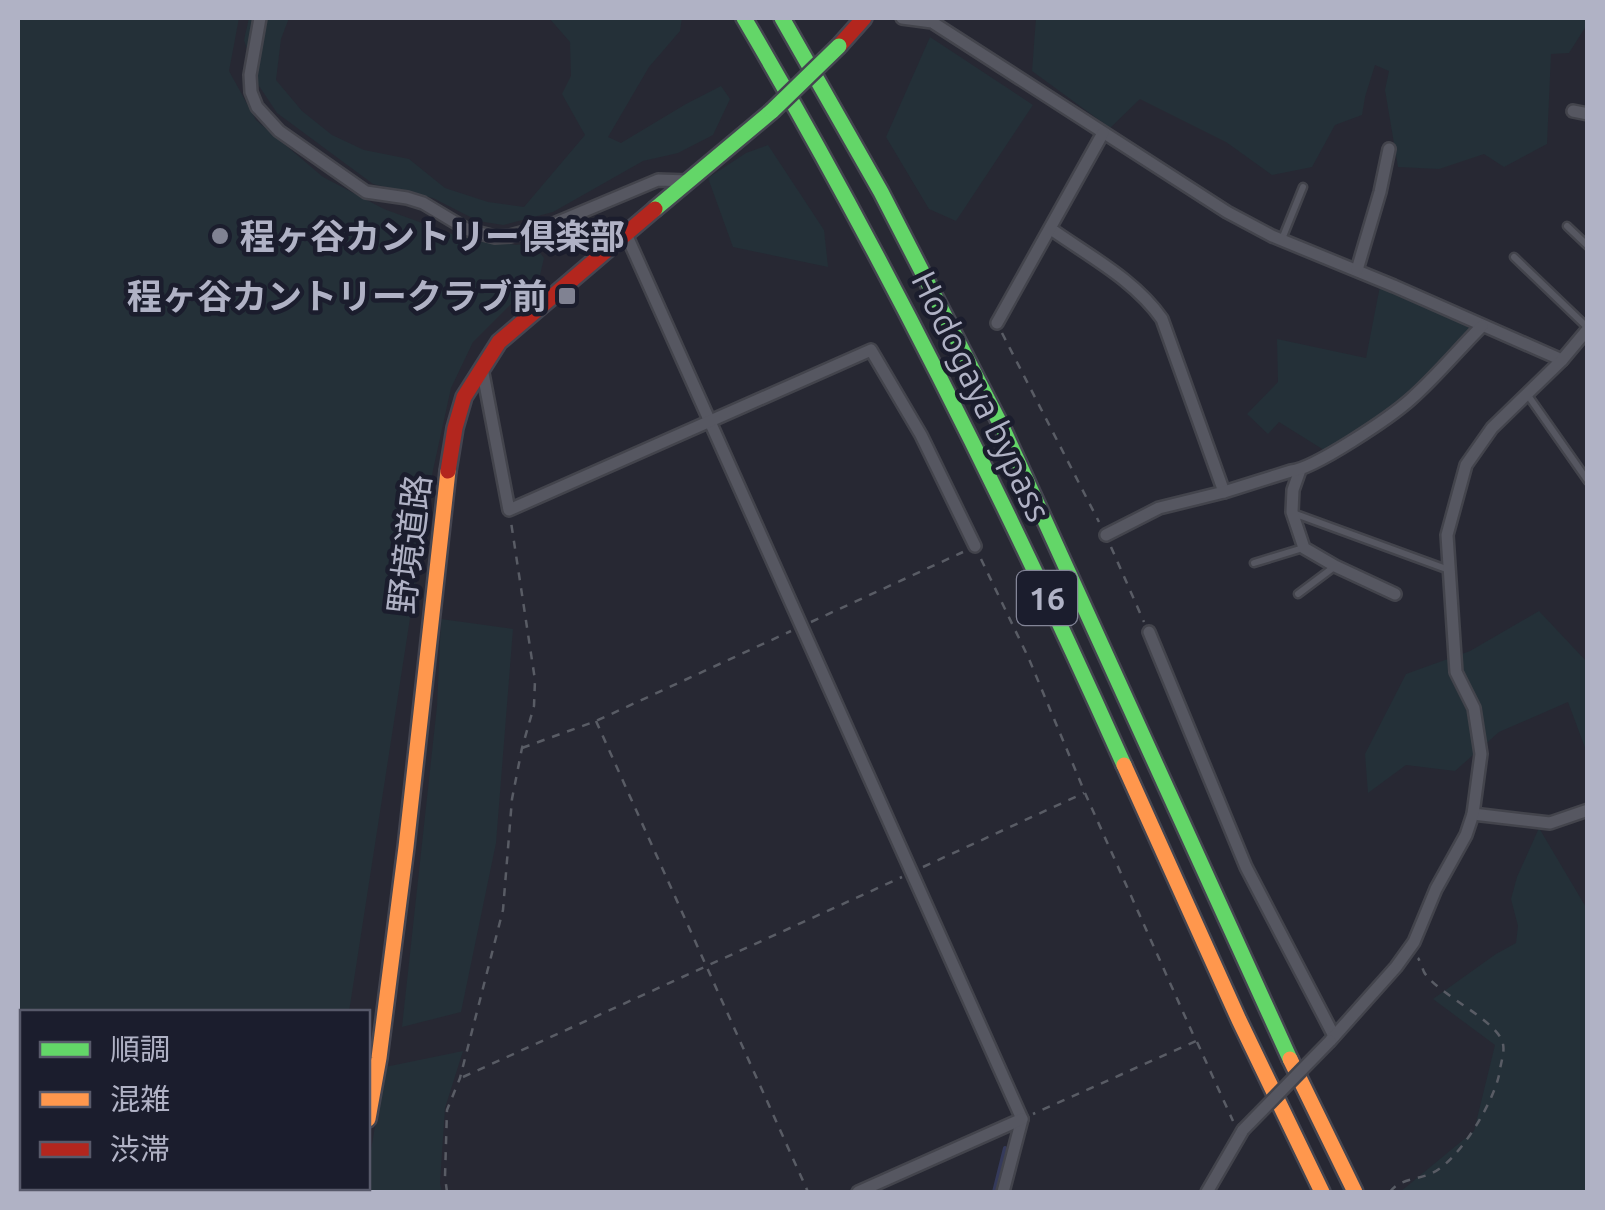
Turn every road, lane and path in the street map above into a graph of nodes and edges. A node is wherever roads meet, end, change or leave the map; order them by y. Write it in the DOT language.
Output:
graph roads {
  1 [pos="260,18"];
  2 [pos="744,18"];
  3 [pos="782,18"];
  4 [pos="864,18"];
  5 [pos="902,18"];
  6 [pos="1573,111"];
  7 [pos="1588,114"];
  8 [pos="1103,133"];
  9 [pos="1389,150"];
  10 [pos="688,181"];
  11 [pos="1302,186"];
  12 [pos="1567,226"];
  13 [pos="1051,229"];
  14 [pos="626,234"];
  15 [pos="1281,240"];
  16 [pos="1588,246"];
  17 [pos="1514,257"];
  18 [pos="1356,270"];
  19 [pos="997,323"];
  20 [pos="1482,326"];
  21 [pos="1588,328"];
  22 [pos="1582,346"];
  23 [pos="1562,360"];
  24 [pos="482,368"];
  25 [pos="1527,394"];
  26 [pos="711,420"];
  27 [pos="1300,470"];
  28 [pos="1588,481"];
  29 [pos="1224,492"];
  30 [pos="509,510"];
  31 [pos="1292,512"];
  32 [pos="1106,536"];
  33 [pos="976,546"];
  34 [pos="1304,548"];
  35 [pos="1254,563"];
  36 [pos="1335,566"];
  37 [pos="1449,570"];
  38 [pos="1298,594"];
  39 [pos="1395,594"];
  40 [pos="802,626"];
  41 [pos="1148,632"];
  42 [pos="596,721"];
  43 [pos="522,748"];
  44 [pos="1085,793"];
  45 [pos="1588,810"];
  46 [pos="1473,814"];
  47 [pos="913,872"];
  48 [pos="1414,942"];
  49 [pos="704,966"];
  50 [pos="1332,1038"];
  51 [pos="1196,1041"];
  52 [pos="460,1078"];
  53 [pos="370,1108"];
  54 [pos="1022,1119"];
  55 [pos="1242,1132"];
  56 [pos="447,1192"];
  57 [pos="808,1192"];
  58 [pos="858,1192"];
  59 [pos="1004,1192"];
  60 [pos="1207,1192"];
  61 [pos="1322,1192"];
  62 [pos="1356,1192"];
  63 [pos="1390,1192"];
  1 -- 10 [label="street"];
  2 -- 61 [label="main road, Hodogaya bypass / 16"];
  3 -- 62 [label="main road, Hodogaya bypass / 16"];
  4 -- 10 [label="main road, 野境道路, bridge"];
  5 -- 8 [label="street"];
  6 -- 7 [label="street"];
  8 -- 13 [label="street"];
  8 -- 15 [label="street"];
  9 -- 18 [label="street"];
  10 -- 14 [label="main road, 野境道路"];
  11 -- 15 [label="lane"];
  12 -- 16 [label="lane"];
  13 -- 19 [label="street"];
  13 -- 29 [label="street"];
  14 -- 24 [label="main road, 野境道路"];
  14 -- 26 [label="street"];
  15 -- 18 [label="street"];
  17 -- 21 [label="lane"];
  18 -- 20 [label="street"];
  19 -- 32 [label="path"];
  20 -- 23 [label="street"];
  20 -- 27 [label="street"];
  21 -- 22 [label="street"];
  22 -- 23 [label="street"];
  23 -- 25 [label="street"];
  24 -- 30 [label="street"];
  24 -- 53 [label="main road, 野境道路"];
  25 -- 28 [label="lane"];
  25 -- 37 [label="street"];
  26 -- 30 [label="street"];
  26 -- 33 [label="street"];
  26 -- 40 [label="street"];
  27 -- 29 [label="street"];
  27 -- 31 [label="street"];
  29 -- 32 [label="street"];
  30 -- 43 [label="path"];
  31 -- 34 [label="street"];
  31 -- 37 [label="lane"];
  32 -- 41 [label="path"];
  33 -- 40 [label="path"];
  33 -- 44 [label="path"];
  34 -- 35 [label="lane"];
  34 -- 36 [label="street"];
  36 -- 38 [label="lane"];
  36 -- 39 [label="street"];
  37 -- 46 [label="street"];
  40 -- 42 [label="path"];
  40 -- 47 [label="street"];
  41 -- 50 [label="street"];
  42 -- 43 [label="path"];
  42 -- 49 [label="path"];
  43 -- 52 [label="path"];
  44 -- 47 [label="path"];
  44 -- 51 [label="path"];
  45 -- 46 [label="street"];
  46 -- 48 [label="street"];
  47 -- 49 [label="path"];
  47 -- 54 [label="street"];
  48 -- 50 [label="street"];
  48 -- 63 [label="path"];
  49 -- 52 [label="path"];
  49 -- 57 [label="path"];
  50 -- 55 [label="street, bridge"];
  51 -- 54 [label="path"];
  51 -- 55 [label="path"];
  52 -- 56 [label="path"];
  54 -- 58 [label="street"];
  54 -- 59 [label="street"];
  55 -- 60 [label="street"];
}
